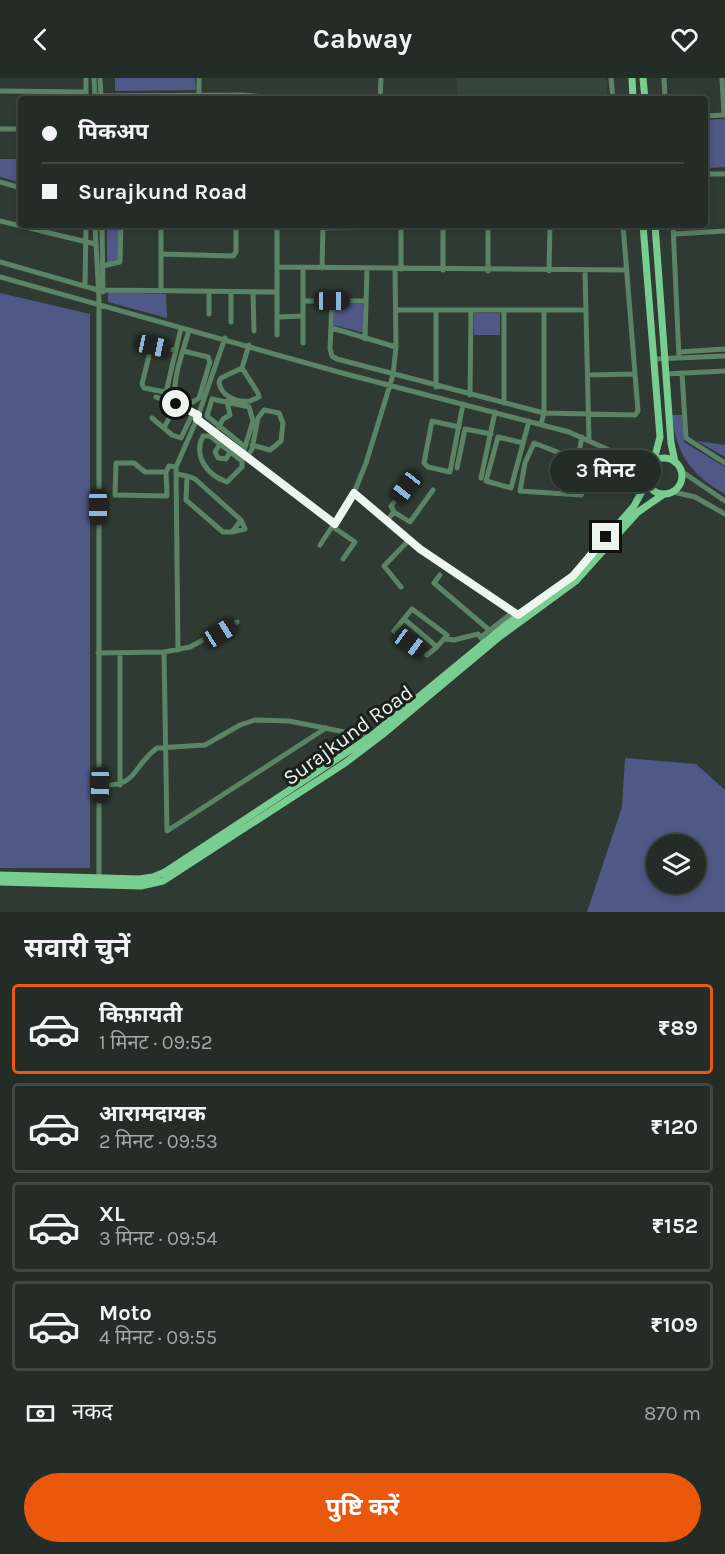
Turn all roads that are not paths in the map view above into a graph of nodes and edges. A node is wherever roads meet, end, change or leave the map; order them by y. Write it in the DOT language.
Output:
graph roads {
  1 [pos="86,78"];
  2 [pos="94,78"];
  3 [pos="100,78"];
  4 [pos="200,78"];
  5 [pos="381,78"];
  6 [pos="611,78"];
  7 [pos="632,78"];
  8 [pos="643,78"];
  9 [pos="664,78"];
  10 [pos="722,78"];
  11 [pos="0,91"];
  12 [pos="50,92"];
  13 [pos="86,92"];
  14 [pos="199,95"];
  15 [pos="50,96"];
  16 [pos="86,96"];
  17 [pos="98,96"];
  18 [pos="98,96"];
  19 [pos="186,96"];
  20 [pos="225,96"];
  21 [pos="380,96"];
  22 [pos="613,96"];
  23 [pos="633,96"];
  24 [pos="645,96"];
  25 [pos="665,96"];
  26 [pos="724,115"];
  27 [pos="708,116"];
  28 [pos="0,129"];
  29 [pos="18,129"];
  30 [pos="708,174"];
  31 [pos="725,174"];
  32 [pos="0,182"];
  33 [pos="18,187"];
  34 [pos="0,221"];
  35 [pos="18,225"];
  36 [pos="29,228"];
  37 [pos="86,228"];
  38 [pos="95,228"];
  39 [pos="102,228"];
  40 [pos="121,228"];
  41 [pos="160,228"];
  42 [pos="236,228"];
  43 [pos="277,228"];
  44 [pos="324,228"];
  45 [pos="401,228"];
  46 [pos="443,228"];
  47 [pos="488,228"];
  48 [pos="550,228"];
  49 [pos="623,228"];
  50 [pos="644,228"];
  51 [pos="654,228"];
  52 [pos="673,228"];
  53 [pos="725,231"];
  54 [pos="674,234"];
  55 [pos="86,242"];
  56 [pos="95,244"];
  57 [pos="161,254"];
  58 [pos="0,262"];
  59 [pos="102,266"];
  60 [pos="277,267"];
  61 [pos="303,267"];
  62 [pos="322,268"];
  63 [pos="367,269"];
  64 [pos="398,269"];
  65 [pos="443,270"];
  66 [pos="627,270"];
  67 [pos="488,271"];
  68 [pos="549,271"];
  69 [pos="585,271"];
  70 [pos="0,277"];
  71 [pos="85,286"];
  72 [pos="100,290"];
  73 [pos="161,291"];
  74 [pos="209,291"];
  75 [pos="231,292"];
  76 [pos="253,292"];
  77 [pos="277,292"];
  78 [pos="303,301"];
  79 [pos="332,301"];
  80 [pos="366,301"];
  81 [pos="99,302"];
  82 [pos="396,310"];
  83 [pos="436,310"];
  84 [pos="471,310"];
  85 [pos="504,310"];
  86 [pos="586,310"];
  87 [pos="544,311"];
  88 [pos="209,314"];
  89 [pos="277,316"];
  90 [pos="303,316"];
  91 [pos="231,322"];
  92 [pos="181,328"];
  93 [pos="332,328"];
  94 [pos="189,330"];
  95 [pos="254,330"];
  96 [pos="277,335"];
  97 [pos="225,338"];
  98 [pos="365,339"];
  99 [pos="303,342"];
  100 [pos="249,345"];
  101 [pos="396,347"];
  102 [pos="725,349"];
  103 [pos="175,350"];
  104 [pos="183,351"];
  105 [pos="679,355"];
  106 [pos="725,356"];
  107 [pos="654,359"];
  108 [pos="665,359"];
  109 [pos="242,368"];
  110 [pos="725,370"];
  111 [pos="682,373"];
  112 [pos="635,374"];
  113 [pos="666,374"];
  114 [pos="393,375"];
  115 [pos="588,375"];
  116 [pos="389,386"];
  117 [pos="436,387"];
  118 [pos="470,395"];
  119 [pos="156,397"];
  120 [pos="227,401"];
  121 [pos="504,403"];
  122 [pos="176,404"];
  123 [pos="463,404"];
  124 [pos="495,412"];
  125 [pos="683,412"];
  126 [pos="544,413"];
  127 [pos="668,413"];
  128 [pos="589,414"];
  129 [pos="196,416"];
  130 [pos="153,418"];
  131 [pos="529,422"];
  132 [pos="541,424"];
  133 [pos="219,427"];
  134 [pos="459,427"];
  135 [pos="164,428"];
  136 [pos="491,434"];
  137 [pos="582,437"];
  138 [pos="589,441"];
  139 [pos="523,443"];
  140 [pos="224,444"];
  141 [pos="252,445"];
  142 [pos="245,447"];
  143 [pos="230,452"];
  144 [pos="245,455"];
  145 [pos="622,456"];
  146 [pos="578,458"];
  147 [pos="653,461"];
  148 [pos="675,462"];
  149 [pos="725,463"];
  150 [pos="457,468"];
  151 [pos="176,470"];
  152 [pos="681,471"];
  153 [pos="166,472"];
  154 [pos="416,475"];
  155 [pos="187,476"];
  156 [pos="481,478"];
  157 [pos="647,478"];
  158 [pos="434,490"];
  159 [pos="673,492"];
  160 [pos="354,493"];
  161 [pos="664,494"];
  162 [pos="725,501"];
  163 [pos="394,512"];
  164 [pos="725,514"];
  165 [pos="386,520"];
  166 [pos="334,525"];
  167 [pos="409,540"];
  168 [pos="320,545"];
  169 [pos="343,560"];
  170 [pos="440,575"];
  171 [pos="401,587"];
  172 [pos="515,614"];
  173 [pos="404,619"];
  174 [pos="237,622"];
  175 [pos="488,629"];
  176 [pos="445,639"];
  177 [pos="482,639"];
  178 [pos="437,647"];
  179 [pos="178,650"];
  180 [pos="164,652"];
  181 [pos="98,653"];
  182 [pos="120,653"];
  183 [pos="326,728"];
  184 [pos="370,737"];
  185 [pos="167,746"];
  186 [pos="100,785"];
  187 [pos="120,785"];
  188 [pos="0,875"];
  189 [pos="99,881"];
  190 [pos="0,882"];
  1 -- 13 [label="street"];
  2 -- 17 [label="street"];
  3 -- 18 [label="street"];
  4 -- 14 [label="street"];
  5 -- 21 [label="street"];
  6 -- 22 [label="street"];
  7 -- 23 [label="main road"];
  8 -- 24 [label="main road"];
  9 -- 25 [label="street"];
  10 -- 26 [label="street"];
  11 -- 12 [label="street"];
  12 -- 13 [label="street"];
  12 -- 15 [label="street"];
  13 -- 16 [label="street"];
  14 -- 19 [label="street"];
  14 -- 20 [label="street"];
  26 -- 27 [label="street"];
  28 -- 29 [label="street"];
  30 -- 31 [label="street"];
  32 -- 33 [label="street"];
  34 -- 35 [label="street"];
  36 -- 55 [label="street"];
  37 -- 55 [label="street"];
  38 -- 56 [label="street"];
  39 -- 59 [label="street"];
  40 -- 59 [label="street"];
  41 -- 57 [label="street"];
  42 -- 57 [label="street"];
  43 -- 60 [label="street"];
  44 -- 62 [label="street"];
  45 -- 64 [label="street"];
  46 -- 65 [label="street"];
  47 -- 67 [label="street"];
  48 -- 68 [label="street"];
  49 -- 66 [label="street"];
  50 -- 107 [label="main road"];
  51 -- 108 [label="main road"];
  52 -- 54 [label="street"];
  53 -- 54 [label="street"];
  54 -- 105 [label="street"];
  55 -- 56 [label="street"];
  55 -- 71 [label="street"];
  56 -- 72 [label="street"];
  57 -- 73 [label="street"];
  58 -- 71 [label="street"];
  59 -- 72 [label="street"];
  60 -- 61 [label="street"];
  60 -- 77 [label="street"];
  61 -- 62 [label="street"];
  61 -- 78 [label="street"];
  62 -- 63 [label="street"];
  63 -- 64 [label="street"];
  63 -- 80 [label="street"];
  64 -- 65 [label="street"];
  64 -- 82 [label="street"];
  65 -- 67 [label="street"];
  66 -- 69 [label="street"];
  66 -- 112 [label="street"];
  67 -- 68 [label="street"];
  68 -- 69 [label="street"];
  69 -- 86 [label="street"];
  70 -- 81 [label="street"];
  71 -- 72 [label="street"];
  72 -- 73 [label="street"];
  72 -- 81 [label="street"];
  73 -- 74 [label="street"];
  74 -- 75 [label="street"];
  74 -- 88 [label="street"];
  75 -- 76 [label="street"];
  75 -- 91 [label="street"];
  76 -- 77 [label="street"];
  76 -- 95 [label="street"];
  77 -- 89 [label="street"];
  78 -- 79 [label="street"];
  78 -- 90 [label="street"];
  79 -- 80 [label="street"];
  79 -- 93 [label="street"];
  80 -- 98 [label="street"];
  81 -- 92 [label="street"];
  81 -- 181 [label="street"];
  82 -- 83 [label="street"];
  82 -- 101 [label="street"];
  83 -- 84 [label="street"];
  83 -- 117 [label="street"];
  84 -- 85 [label="street"];
  84 -- 118 [label="street"];
  85 -- 87 [label="street"];
  85 -- 121 [label="street"];
  86 -- 87 [label="street"];
  86 -- 115 [label="street"];
  87 -- 126 [label="street"];
  89 -- 90 [label="street"];
  89 -- 96 [label="street"];
  90 -- 99 [label="street"];
  92 -- 94 [label="street"];
  92 -- 103 [label="street"];
  93 -- 98 [label="street"];
  93 -- 114 [label="street"];
  94 -- 97 [label="street"];
  94 -- 104 [label="street"];
  97 -- 100 [label="street"];
  97 -- 129 [label="street"];
  98 -- 101 [label="street"];
  100 -- 109 [label="street"];
  100 -- 116 [label="street"];
  101 -- 114 [label="street"];
  102 -- 105 [label="street"];
  103 -- 103 [label="street"];
  104 -- 104 [label="street"];
  105 -- 106 [label="street"];
  105 -- 108 [label="street"];
  107 -- 108 [label="street"];
  107 -- 147 [label="main road"];
  108 -- 113 [label="main road"];
  109 -- 109 [label="street"];
  110 -- 111 [label="street"];
  111 -- 113 [label="street"];
  111 -- 125 [label="street"];
  112 -- 115 [label="street"];
  112 -- 128 [label="street"];
  113 -- 127 [label="main road"];
  114 -- 116 [label="street"];
  114 -- 117 [label="street"];
  115 -- 128 [label="street"];
  116 -- 123 [label="street"];
  116 -- 160 [label="street"];
  117 -- 118 [label="street"];
  118 -- 121 [label="street"];
  119 -- 122 [label="street"];
  120 -- 133 [label="street"];
  120 -- 133 [label="street"];
  120 -- 142 [label="street"];
  121 -- 126 [label="street"];
  122 -- 129 [label="street"];
  122 -- 135 [label="street"];
  123 -- 124 [label="street"];
  123 -- 134 [label="street"];
  124 -- 131 [label="street"];
  124 -- 136 [label="street"];
  125 -- 127 [label="street"];
  125 -- 149 [label="street"];
  126 -- 128 [label="street"];
  126 -- 132 [label="street"];
  127 -- 148 [label="main road"];
  128 -- 138 [label="street"];
  129 -- 135 [label="street"];
  129 -- 140 [label="street"];
  129 -- 151 [label="street"];
  130 -- 135 [label="street"];
  131 -- 132 [label="street"];
  131 -- 139 [label="street"];
  132 -- 137 [label="street"];
  133 -- 142 [label="street"];
  134 -- 134 [label="street"];
  136 -- 150 [label="street"];
  136 -- 156 [label="street"];
  137 -- 138 [label="street"];
  137 -- 146 [label="street"];
  138 -- 145 [label="street"];
  139 -- 139 [label="street"];
  140 -- 143 [label="street"];
  140 -- 143 [label="street"];
  140 -- 143 [label="street"];
  140 -- 144 [label="street"];
  141 -- 141 [label="street"];
  141 -- 144 [label="street"];
  142 -- 144 [label="street"];
  144 -- 166 [label="street"];
  145 -- 147 [label="street"];
  145 -- 157 [label="street"];
  146 -- 146 [label="street"];
  147 -- 148 [label="main road"];
  147 -- 157 [label="main road"];
  148 -- 152 [label="main road"];
  151 -- 153 [label="street"];
  151 -- 155 [label="street"];
  151 -- 179 [label="street"];
  152 -- 159 [label="main road"];
  152 -- 162 [label="street"];
  153 -- 153 [label="street"];
  154 -- 163 [label="street"];
  155 -- 155 [label="street"];
  157 -- 161 [label="main road"];
  157 -- 172 [label="main road, Surajkund Road"];
  158 -- 163 [label="street"];
  159 -- 161 [label="main road"];
  159 -- 164 [label="street"];
  160 -- 165 [label="street"];
  160 -- 166 [label="street"];
  161 -- 189 [label="main road, Surajkund Road"];
  163 -- 165 [label="street"];
  165 -- 167 [label="street"];
  166 -- 168 [label="street"];
  166 -- 169 [label="street"];
  167 -- 171 [label="street"];
  167 -- 172 [label="street"];
  170 -- 175 [label="street"];
  172 -- 175 [label="street"];
  172 -- 177 [label="main road, Surajkund Road"];
  173 -- 176 [label="street"];
  173 -- 178 [label="street"];
  173 -- 178 [label="street"];
  174 -- 179 [label="street"];
  175 -- 177 [label="street"];
  176 -- 177 [label="street"];
  176 -- 178 [label="street"];
  177 -- 184 [label="main road, Surajkund Road"];
  179 -- 180 [label="street"];
  180 -- 182 [label="street"];
  180 -- 185 [label="street"];
  181 -- 182 [label="street"];
  181 -- 186 [label="street"];
  182 -- 187 [label="street"];
  183 -- 184 [label="street"];
  183 -- 185 [label="street"];
  183 -- 185 [label="street"];
  184 -- 189 [label="main road, Surajkund Road"];
  185 -- 187 [label="street"];
  186 -- 187 [label="street"];
  186 -- 189 [label="street"];
  188 -- 189 [label="main road, Surajkund Road"];
  189 -- 190 [label="main road, Surajkund Road"];
}
